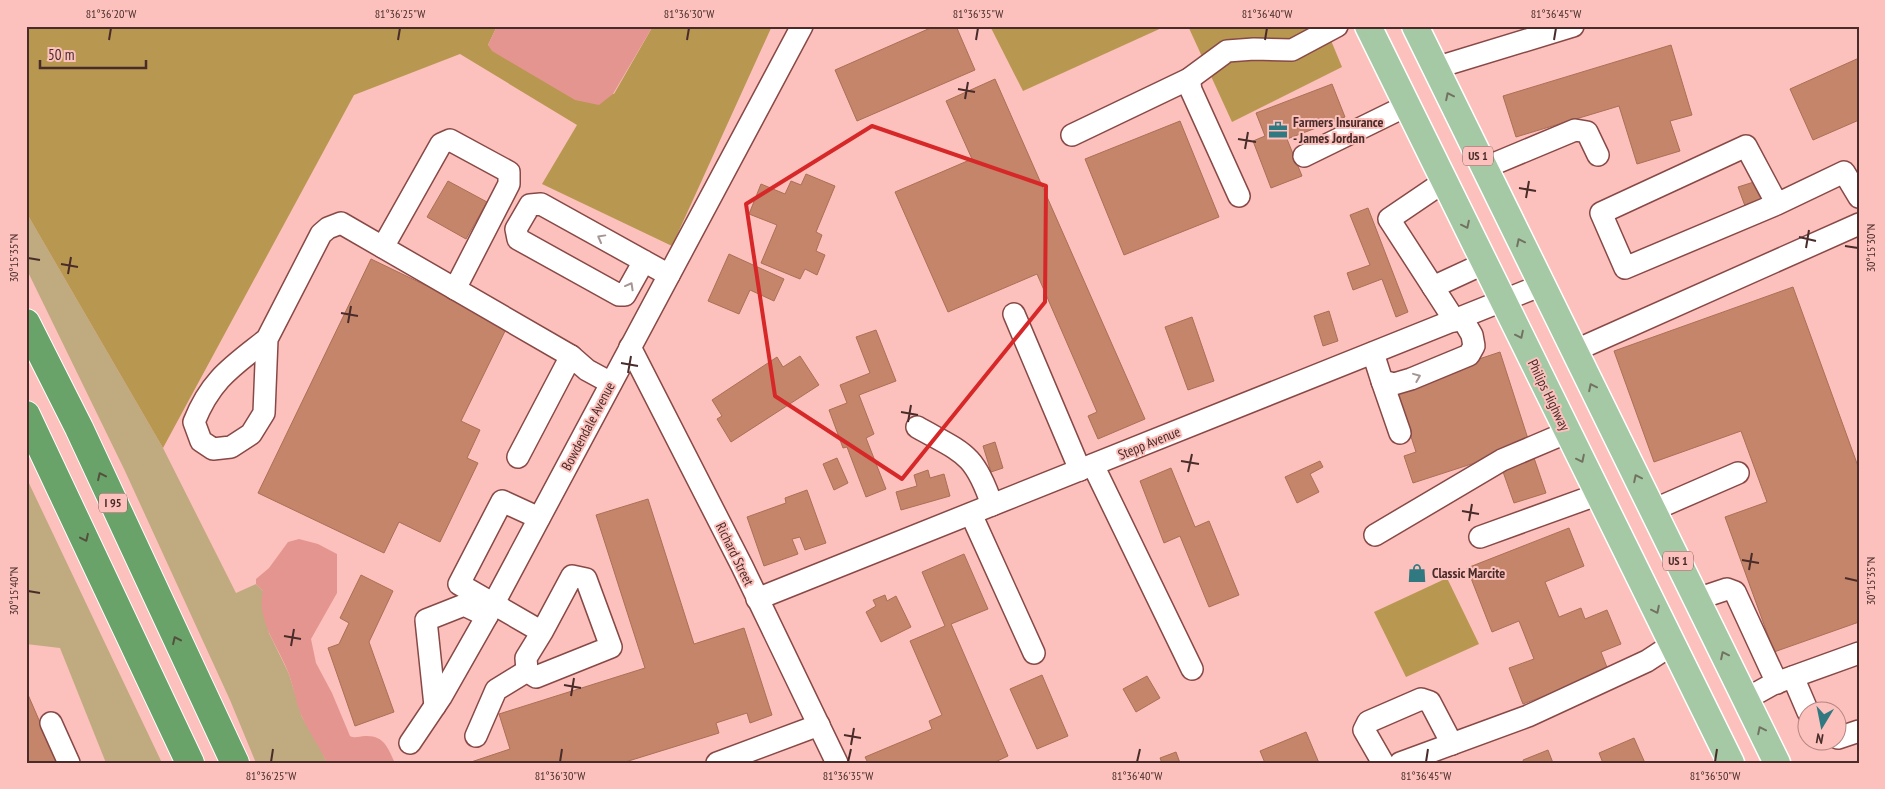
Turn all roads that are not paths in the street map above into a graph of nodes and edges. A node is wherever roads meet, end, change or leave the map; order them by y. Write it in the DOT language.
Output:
graph roads {
  1 [pos="802,26"];
  2 [pos="1337,26"];
  3 [pos="1368,26"];
  4 [pos="1414,26"];
  5 [pos="1573,26"];
  6 [pos="1435,68"];
  7 [pos="1190,79"];
  8 [pos="1403,96"];
  9 [pos="1072,135"];
  10 [pos="1598,155"];
  11 [pos="1304,156"];
  12 [pos="1484,168"];
  13 [pos="1445,181"];
  14 [pos="1239,196"];
  15 [pos="1859,197"];
  16 [pos="1777,204"];
  17 [pos="1859,224"];
  18 [pos="383,247"];
  19 [pos="644,261"];
  20 [pos="1485,263"];
  21 [pos="669,275"];
  22 [pos="1542,285"];
  23 [pos="1433,287"];
  24 [pos="455,289"];
  25 [pos="1504,301"];
  26 [pos="1014,314"];
  27 [pos="1459,319"];
  28 [pos="26,323"];
  29 [pos="267,339"];
  30 [pos="630,347"];
  31 [pos="1574,351"];
  32 [pos="1373,353"];
  33 [pos="571,356"];
  34 [pos="1536,369"];
  35 [pos="1382,381"];
  36 [pos="611,383"];
  37 [pos="26,415"];
  38 [pos="916,427"];
  39 [pos="1568,432"];
  40 [pos="1400,433"];
  41 [pos="518,457"];
  42 [pos="1087,468"];
  43 [pos="1738,473"];
  44 [pos="1599,494"];
  45 [pos="992,505"];
  46 [pos="1653,510"];
  47 [pos="971,514"];
  48 [pos="539,518"];
  49 [pos="1375,535"];
  50 [pos="1480,538"];
  51 [pos="757,599"];
  52 [pos="1697,600"];
  53 [pos="490,610"];
  54 [pos="1709,624"];
  55 [pos="542,632"];
  56 [pos="1673,644"];
  57 [pos="1034,653"];
  58 [pos="1859,653"];
  59 [pos="1192,669"];
  60 [pos="526,671"];
  61 [pos="1785,680"];
  62 [pos="196,684"];
  63 [pos="1746,699"];
  64 [pos="163,702"];
  65 [pos="1801,702"];
  66 [pos="435,706"];
  67 [pos="1709,717"];
  68 [pos="51,723"];
  69 [pos="819,725"];
  70 [pos="476,736"];
  71 [pos="410,743"];
  72 [pos="1452,744"];
  73 [pos="69,763"];
  74 [pos="182,763"];
  75 [pos="190,763"];
  76 [pos="229,763"];
  77 [pos="235,763"];
  78 [pos="717,763"];
  79 [pos="837,763"];
  80 [pos="1383,763"];
  81 [pos="1400,763"];
  82 [pos="1731,763"];
  83 [pos="1777,763"];
  1 -- 21 [label="street, Bowdendale Avenue"];
  2 -- 7 [label="street"];
  3 -- 8 [label="main road, Philips Highway"];
  4 -- 6 [label="main road, US 1"];
  5 -- 6 [label="street"];
  6 -- 8 [label="main road"];
  12 -- 6 [label="main road, US 1, one-way"];
  7 -- 9 [label="street"];
  7 -- 14 [label="street"];
  8 -- 11 [label="street"];
  8 -- 13 [label="main road, Philips Highway"];
  10 -- 12 [label="street"];
  22 -- 12 [label="main road, US 1, one-way"];
  13 -- 20 [label="main road, Philips Highway, one-way"];
  13 -- 23 [label="street"];
  15 -- 16 [label="street"];
  16 -- 16 [label="street"];
  17 -- 31 [label="street"];
  18 -- 24 [label="street"];
  18 -- 24 [label="street"];
  18 -- 29 [label="street"];
  19 -- 19 [label="street, one-way"];
  19 -- 21 [label="street"];
  20 -- 23 [label="street"];
  20 -- 25 [label="main road, Philips Highway"];
  21 -- 30 [label="street, Bowdendale Avenue"];
  22 -- 25 [label="street, Stepp Avenue"];
  22 -- 31 [label="main road, US 1"];
  23 -- 27 [label="street"];
  24 -- 33 [label="street"];
  25 -- 27 [label="street, Stepp Avenue"];
  25 -- 34 [label="main road, Philips Highway, one-way"];
  26 -- 42 [label="street"];
  27 -- 32 [label="street, Stepp Avenue"];
  35 -- 27 [label="street, one-way"];
  62 -- 28 [label="highway, I 95, one-way"];
  29 -- 29 [label="street"];
  30 -- 36 [label="street, Bowdendale Avenue"];
  30 -- 51 [label="street, Richard Street"];
  31 -- 34 [label="main road"];
  46 -- 31 [label="main road, US 1, one-way"];
  32 -- 35 [label="street"];
  32 -- 42 [label="street, Stepp Avenue"];
  33 -- 36 [label="street"];
  33 -- 41 [label="street"];
  34 -- 39 [label="main road, Philips Highway"];
  35 -- 40 [label="street"];
  36 -- 48 [label="street, Bowdendale Avenue"];
  37 -- 64 [label="highway, one-way"];
  38 -- 45 [label="street"];
  39 -- 44 [label="main road, Philips Highway, one-way"];
  39 -- 49 [label="street"];
  42 -- 45 [label="street, Stepp Avenue"];
  42 -- 59 [label="street"];
  43 -- 46 [label="street"];
  44 -- 50 [label="street"];
  44 -- 56 [label="main road, Philips Highway, one-way"];
  45 -- 47 [label="street, Stepp Avenue"];
  46 -- 52 [label="main road, US 1"];
  47 -- 51 [label="street, Stepp Avenue"];
  47 -- 57 [label="street"];
  48 -- 53 [label="street, Bowdendale Avenue"];
  48 -- 53 [label="street"];
  51 -- 69 [label="street, Richard Street"];
  52 -- 54 [label="main road, US 1"];
  52 -- 61 [label="street"];
  53 -- 55 [label="street"];
  53 -- 66 [label="street, Bowdendale Avenue"];
  53 -- 66 [label="street"];
  54 -- 56 [label="main road"];
  63 -- 54 [label="main road, US 1, one-way"];
  55 -- 60 [label="street"];
  55 -- 60 [label="street"];
  56 -- 67 [label="main road, Philips Highway"];
  56 -- 72 [label="street"];
  58 -- 61 [label="street"];
  60 -- 70 [label="street"];
  61 -- 63 [label="street"];
  61 -- 65 [label="street"];
  62 -- 76 [label="highway, I 95"];
  62 -- 77 [label="highway"];
  63 -- 67 [label="main road"];
  83 -- 63 [label="main road, US 1, one-way"];
  64 -- 74 [label="highway"];
  64 -- 75 [label="highway"];
  66 -- 71 [label="street, Bowdendale Avenue"];
  67 -- 82 [label="main road, Philips Highway"];
  68 -- 73 [label="street"];
  69 -- 78 [label="street"];
  69 -- 79 [label="street, Richard Street"];
  72 -- 80 [label="street"];
  72 -- 81 [label="street"];
}
